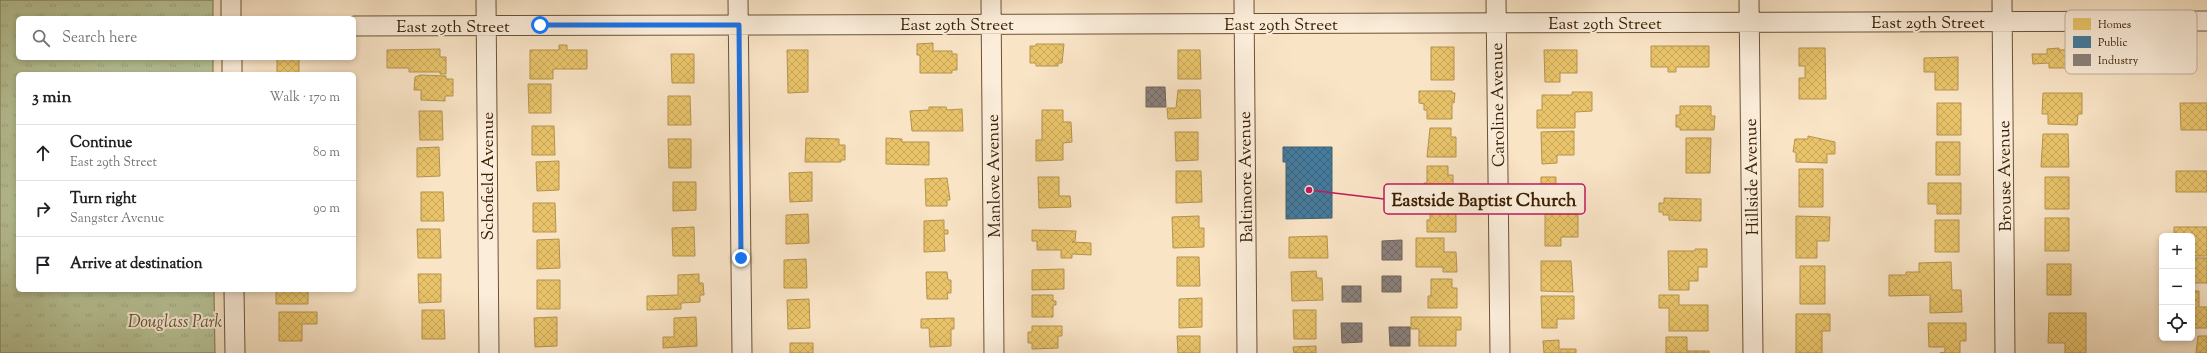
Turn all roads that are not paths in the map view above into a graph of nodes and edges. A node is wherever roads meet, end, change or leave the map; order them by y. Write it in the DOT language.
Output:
graph roads {
  1 [pos="231,0"];
  2 [pos="486,0"];
  3 [pos="738,0"];
  4 [pos="991,0"];
  5 [pos="1244,0"];
  6 [pos="1496,0"];
  7 [pos="1749,0"];
  8 [pos="2002,0"];
  9 [pos="231,16"];
  10 [pos="2197,21"];
  11 [pos="2207,21"];
  12 [pos="2002,22"];
  13 [pos="2065,22"];
  14 [pos="1496,23"];
  15 [pos="1750,23"];
  16 [pos="991,24"];
  17 [pos="1244,24"];
  18 [pos="486,25"];
  19 [pos="739,25"];
  20 [pos="356,26"];
  21 [pos="232,60"];
  22 [pos="232,72"];
  23 [pos="234,292"];
  24 [pos="235,353"];
  25 [pos="489,353"];
  26 [pos="742,353"];
  27 [pos="994,353"];
  28 [pos="1247,353"];
  29 [pos="1500,353"];
  30 [pos="1752,353"];
  31 [pos="2005,353"];
  1 -- 9 [label="street"];
  2 -- 18 [label="street, Schofield Avenue"];
  3 -- 19 [label="street"];
  4 -- 16 [label="street, Manlove Avenue"];
  5 -- 17 [label="street, Baltimore Avenue"];
  6 -- 14 [label="street, Caroline Avenue"];
  7 -- 15 [label="street, Hillside Avenue"];
  8 -- 12 [label="street, Brouse Avenue"];
  10 -- 11 [label="street, East 29th Street"];
  12 -- 13 [label="street, East 29th Street"];
  12 -- 15 [label="street, East 29th Street"];
  12 -- 31 [label="street, Brouse Avenue"];
  14 -- 15 [label="street, East 29th Street"];
  14 -- 17 [label="street, East 29th Street"];
  14 -- 29 [label="street, Caroline Avenue"];
  15 -- 30 [label="street, Hillside Avenue"];
  16 -- 17 [label="street, East 29th Street"];
  16 -- 19 [label="street, East 29th Street"];
  16 -- 27 [label="street, Manlove Avenue"];
  17 -- 28 [label="street, Baltimore Avenue"];
  18 -- 19 [label="street, East 29th Street"];
  18 -- 20 [label="street, East 29th Street"];
  18 -- 25 [label="street, Schofield Avenue"];
  19 -- 26 [label="street"];
  21 -- 22 [label="street"];
  23 -- 24 [label="street"];
}
